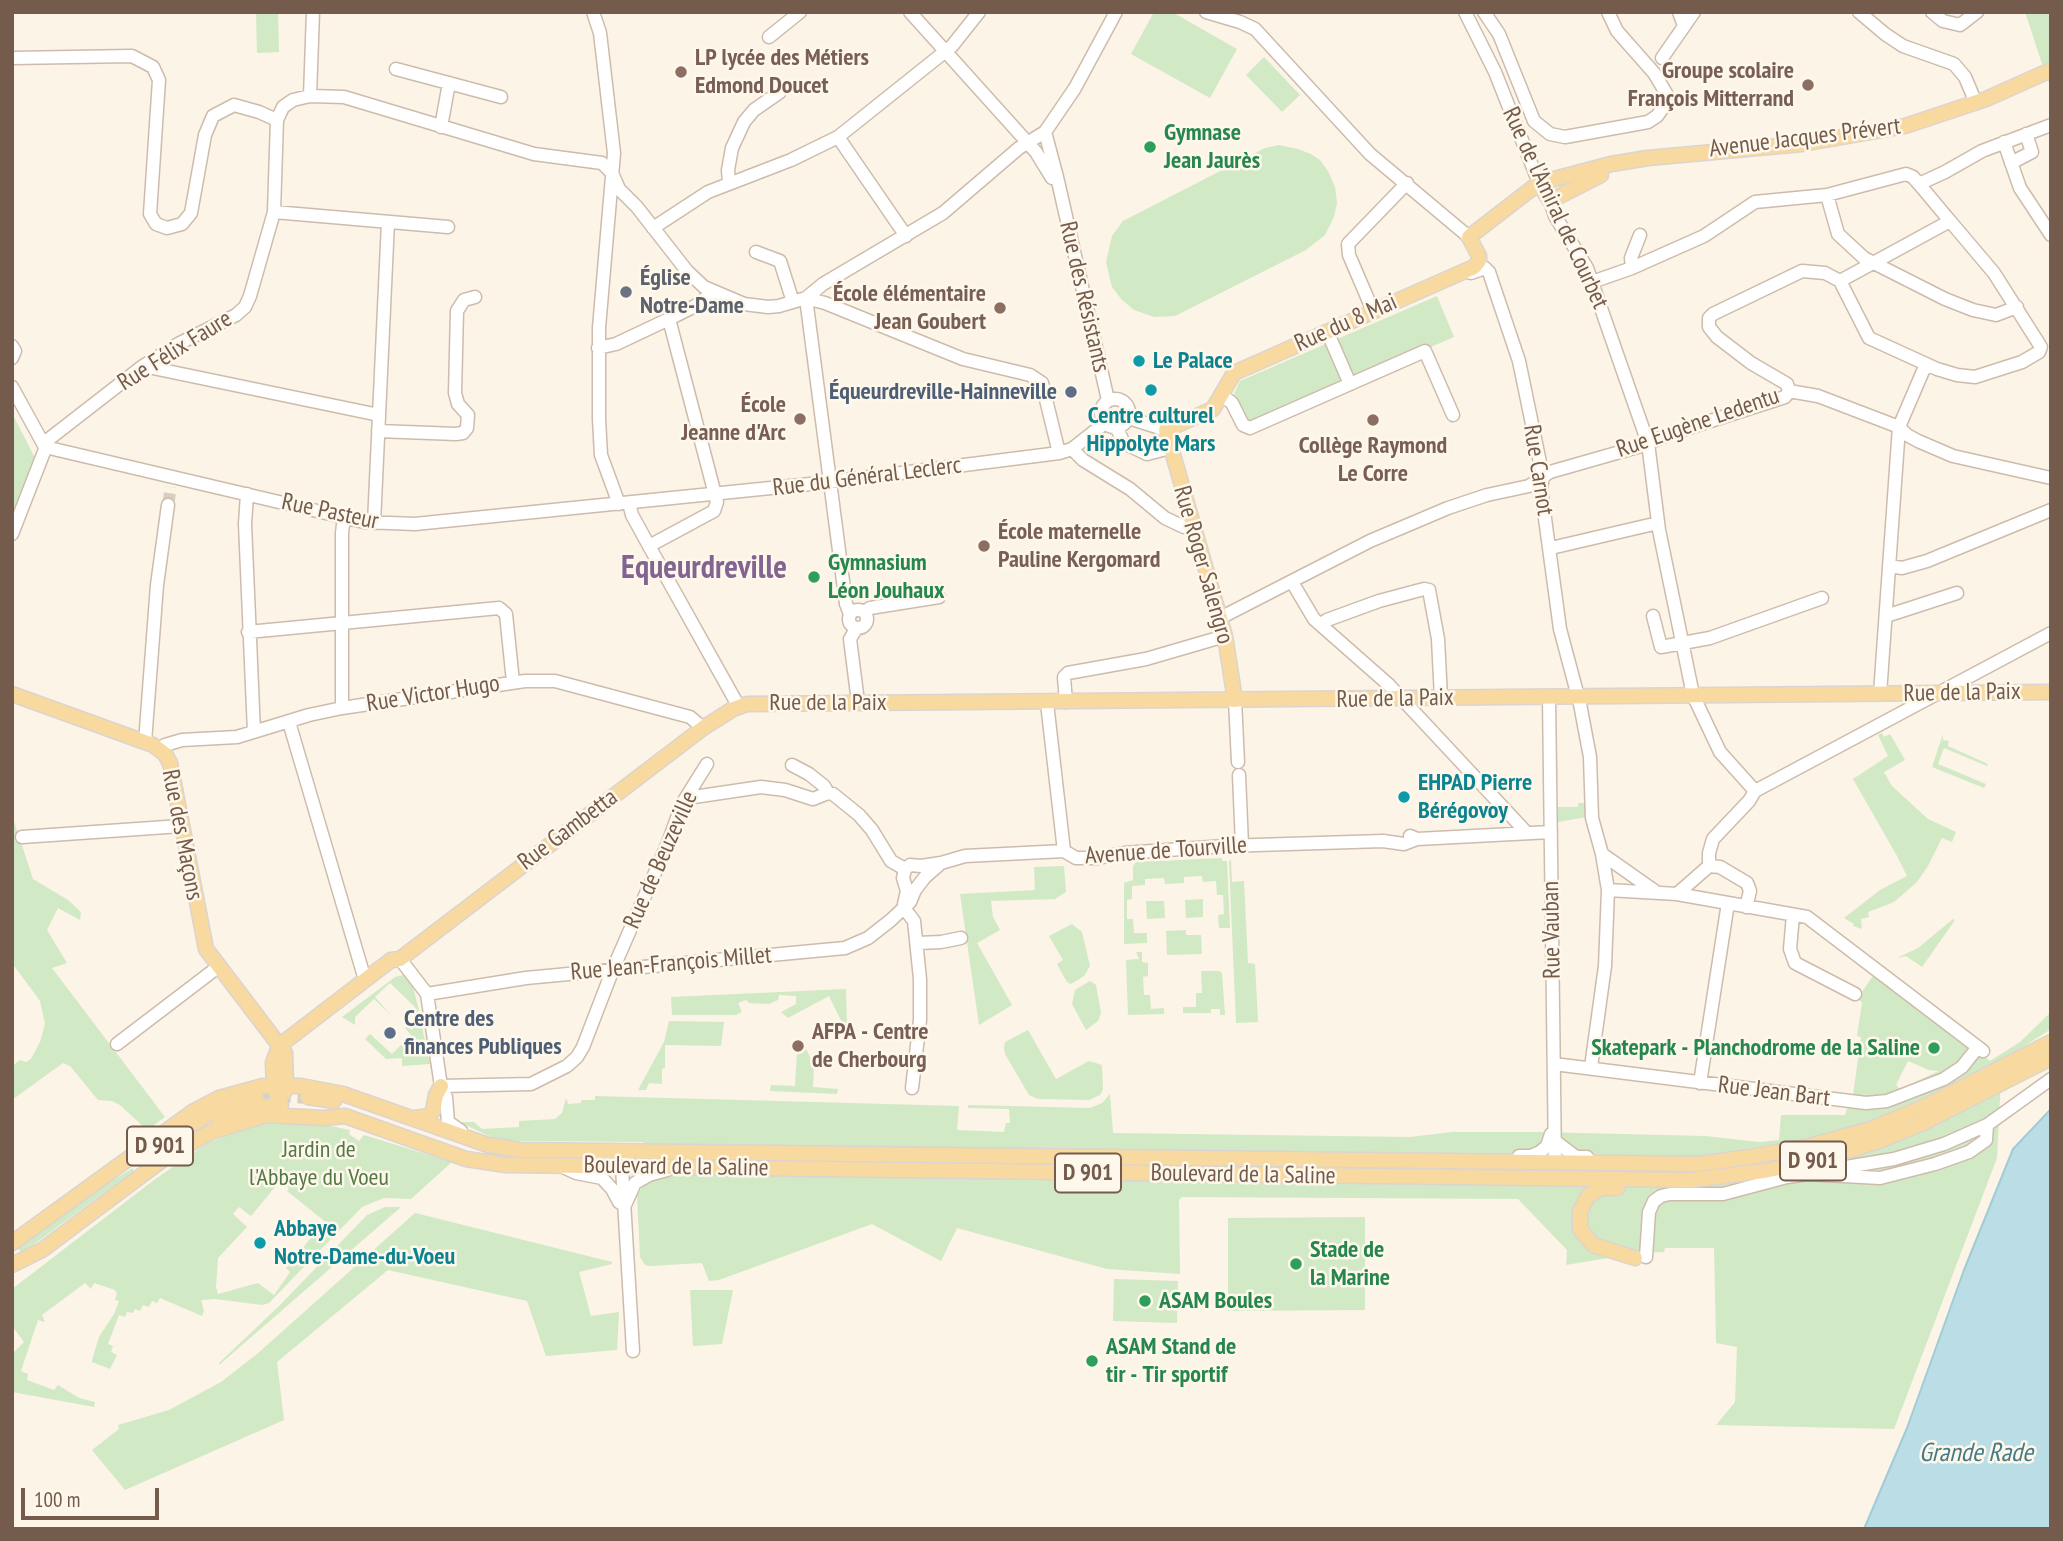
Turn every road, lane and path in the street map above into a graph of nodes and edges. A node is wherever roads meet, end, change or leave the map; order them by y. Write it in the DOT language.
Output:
graph roads {
  1 [pos="313,12"];
  2 [pos="593,12"];
  3 [pos="800,12"];
  4 [pos="910,12"];
  5 [pos="979,12"];
  6 [pos="1116,12"];
  7 [pos="1206,12"];
  8 [pos="1465,12"];
  9 [pos="1484,12"];
  10 [pos="1608,12"];
  11 [pos="1679,12"];
  12 [pos="1694,12"];
  13 [pos="1859,12"];
  14 [pos="1932,12"];
  15 [pos="1976,12"];
  16 [pos="1684,26"];
  17 [pos="769,37"];
  18 [pos="946,51"];
  19 [pos="12,58"];
  20 [pos="1662,58"];
  21 [pos="396,69"];
  22 [pos="2051,71"];
  23 [pos="449,83"];
  24 [pos="780,92"];
  25 [pos="310,96"];
  26 [pos="501,97"];
  27 [pos="1976,103"];
  28 [pos="277,120"];
  29 [pos="2051,125"];
  30 [pos="441,127"];
  31 [pos="1045,132"];
  32 [pos="2026,134"];
  33 [pos="838,137"];
  34 [pos="2004,142"];
  35 [pos="1027,144"];
  36 [pos="1633,161"];
  37 [pos="2011,163"];
  38 [pos="612,173"];
  39 [pos="729,183"];
  40 [pos="1539,183"];
  41 [pos="1406,184"];
  42 [pos="1919,184"];
  43 [pos="1060,194"];
  44 [pos="1827,195"];
  45 [pos="1550,201"];
  46 [pos="274,212"];
  47 [pos="1950,221"];
  48 [pos="388,222"];
  49 [pos="448,227"];
  50 [pos="653,228"];
  51 [pos="2051,234"];
  52 [pos="1640,235"];
  53 [pos="906,236"];
  54 [pos="1469,237"];
  55 [pos="756,252"];
  56 [pos="1873,262"];
  57 [pos="1632,268"];
  58 [pos="1466,270"];
  59 [pos="1840,281"];
  60 [pos="1592,282"];
  61 [pos="714,292"];
  62 [pos="475,297"];
  63 [pos="806,298"];
  64 [pos="793,302"];
  65 [pos="2017,307"];
  66 [pos="1374,311"];
  67 [pos="670,319"];
  68 [pos="1327,331"];
  69 [pos="12,346"];
  70 [pos="598,348"];
  71 [pos="12,358"];
  72 [pos="1926,364"];
  73 [pos="143,366"];
  74 [pos="1350,384"];
  75 [pos="12,387"];
  76 [pos="1789,391"];
  77 [pos="1222,395"];
  78 [pos="1108,400"];
  79 [pos="379,415"];
  80 [pos="1453,415"];
  81 [pos="1129,418"];
  82 [pos="1110,425"];
  83 [pos="1899,427"];
  84 [pos="378,430"];
  85 [pos="1166,430"];
  86 [pos="1648,443"];
  87 [pos="46,447"];
  88 [pos="1170,448"];
  89 [pos="1065,451"];
  90 [pos="1543,477"];
  91 [pos="2051,478"];
  92 [pos="830,482"];
  93 [pos="247,494"];
  94 [pos="714,494"];
  95 [pos="624,504"];
  96 [pos="168,505"];
  97 [pos="2051,510"];
  98 [pos="344,517"];
  99 [pos="374,523"];
  100 [pos="1658,523"];
  101 [pos="1193,526"];
  102 [pos="12,534"];
  103 [pos="649,546"];
  104 [pos="1551,548"];
  105 [pos="1889,566"];
  106 [pos="1292,582"];
  107 [pos="1956,593"];
  108 [pos="939,597"];
  109 [pos="1822,598"];
  110 [pos="864,612"];
  111 [pos="850,614"];
  112 [pos="1653,616"];
  113 [pos="1886,616"];
  114 [pos="1220,618"];
  115 [pos="341,624"];
  116 [pos="1321,624"];
  117 [pos="856,629"];
  118 [pos="248,632"];
  119 [pos="2051,633"];
  120 [pos="1225,636"];
  121 [pos="1683,643"];
  122 [pos="513,682"];
  123 [pos="2051,692"];
  124 [pos="1938,693"];
  125 [pos="12,694"];
  126 [pos="1881,694"];
  127 [pos="1693,695"];
  128 [pos="1549,697"];
  129 [pos="1578,697"];
  130 [pos="1441,698"];
  131 [pos="1402,699"];
  132 [pos="1235,700"];
  133 [pos="858,702"];
  134 [pos="1066,702"];
  135 [pos="1047,703"];
  136 [pos="739,707"];
  137 [pos="342,708"];
  138 [pos="289,722"];
  139 [pos="703,728"];
  140 [pos="254,732"];
  141 [pos="145,742"];
  142 [pos="160,750"];
  143 [pos="707,764"];
  144 [pos="792,765"];
  145 [pos="1755,791"];
  146 [pos="828,793"];
  147 [pos="687,798"];
  148 [pos="181,825"];
  149 [pos="1551,832"];
  150 [pos="1527,834"];
  151 [pos="22,836"];
  152 [pos="1242,845"];
  153 [pos="1064,851"];
  154 [pos="1602,854"];
  155 [pos="1709,866"];
  156 [pos="904,875"];
  157 [pos="921,877"];
  158 [pos="1608,890"];
  159 [pos="1658,893"];
  160 [pos="1677,894"];
  161 [pos="1728,903"];
  162 [pos="1746,907"];
  163 [pos="904,908"];
  164 [pos="1793,915"];
  165 [pos="961,937"];
  166 [pos="918,943"];
  167 [pos="400,959"];
  168 [pos="218,967"];
  169 [pos="613,969"];
  170 [pos="367,979"];
  171 [pos="427,994"];
  172 [pos="1855,994"];
  173 [pos="2051,1040"];
  174 [pos="117,1044"];
  175 [pos="282,1049"];
  176 [pos="2051,1058"];
  177 [pos="1554,1064"];
  178 [pos="1591,1067"];
  179 [pos="2051,1079"];
  180 [pos="1700,1083"];
  181 [pos="280,1086"];
  182 [pos="441,1086"];
  183 [pos="912,1088"];
  184 [pos="308,1097"];
  185 [pos="256,1098"];
  186 [pos="281,1105"];
  187 [pos="387,1115"];
  188 [pos="345,1116"];
  189 [pos="412,1118"];
  190 [pos="1554,1124"];
  191 [pos="1987,1125"];
  192 [pos="1555,1141"];
  193 [pos="488,1145"];
  194 [pos="520,1150"];
  195 [pos="621,1151"];
  196 [pos="172,1154"];
  197 [pos="1402,1161"];
  198 [pos="1810,1162"];
  199 [pos="1555,1163"];
  200 [pos="1661,1164"];
  201 [pos="560,1166"];
  202 [pos="622,1167"];
  203 [pos="675,1167"];
  204 [pos="1765,1171"];
  205 [pos="67,1202"];
  206 [pos="625,1205"];
  207 [pos="12,1243"];
  208 [pos="42,1250"];
  209 [pos="1640,1258"];
  210 [pos="12,1265"];
  211 [pos="12,1277"];
  212 [pos="633,1351"];
  1 -- 25 [label="street"];
  2 -- 38 [label="street"];
  3 -- 17 [label="street"];
  4 -- 18 [label="street, Rue des Résistants"];
  5 -- 18 [label="street"];
  6 -- 31 [label="street"];
  7 -- 41 [label="street"];
  8 -- 40 [label="street, Rue de l'Amiral de Courbet"];
  9 -- 10 [label="street"];
  11 -- 16 [label="street"];
  12 -- 16 [label="street"];
  13 -- 27 [label="street"];
  14 -- 15 [label="street"];
  16 -- 20 [label="street"];
  18 -- 33 [label="street"];
  18 -- 35 [label="street, Rue des Résistants"];
  19 -- 28 [label="street"];
  21 -- 23 [label="street"];
  22 -- 27 [label="main road, Avenue Jacques Prévert"];
  23 -- 26 [label="street"];
  23 -- 30 [label="street"];
  24 -- 39 [label="street"];
  25 -- 28 [label="street"];
  25 -- 30 [label="street"];
  27 -- 36 [label="main road, Avenue Jacques Prévert"];
  28 -- 46 [label="street, Rue Félix Faure"];
  29 -- 32 [label="street"];
  30 -- 38 [label="street"];
  31 -- 35 [label="street"];
  31 -- 43 [label="street, Rue des Résistants"];
  32 -- 34 [label="street"];
  32 -- 37 [label="street"];
  33 -- 39 [label="street"];
  33 -- 53 [label="street"];
  34 -- 37 [label="street"];
  34 -- 42 [label="street"];
  35 -- 43 [label="street, Rue des Résistants"];
  35 -- 53 [label="street"];
  36 -- 40 [label="main road"];
  36 -- 45 [label="main road"];
  37 -- 51 [label="street"];
  38 -- 50 [label="street"];
  38 -- 70 [label="street"];
  39 -- 50 [label="street"];
  40 -- 45 [label="main road, Rue de l'Amiral de Courbet"];
  40 -- 54 [label="main road"];
  41 -- 54 [label="street"];
  41 -- 66 [label="street"];
  42 -- 44 [label="street"];
  42 -- 47 [label="street"];
  43 -- 78 [label="street, Rue des Résistants"];
  44 -- 56 [label="street"];
  44 -- 57 [label="street"];
  45 -- 60 [label="street, Rue de l'Amiral de Courbet"];
  46 -- 48 [label="street"];
  46 -- 73 [label="street, Rue Félix Faure"];
  47 -- 56 [label="street"];
  47 -- 65 [label="street"];
  48 -- 49 [label="street"];
  48 -- 79 [label="street"];
  50 -- 61 [label="street"];
  52 -- 57 [label="street"];
  53 -- 63 [label="street"];
  54 -- 58 [label="main road, Rue du 8 Mai"];
  55 -- 64 [label="street"];
  56 -- 59 [label="street"];
  56 -- 65 [label="street"];
  57 -- 60 [label="street"];
  58 -- 66 [label="main road, Rue du 8 Mai"];
  58 -- 90 [label="street, Rue Carnot"];
  59 -- 72 [label="street"];
  59 -- 76 [label="street"];
  60 -- 86 [label="street, Rue de l'Amiral de Courbet"];
  61 -- 64 [label="street"];
  61 -- 67 [label="street"];
  62 -- 84 [label="street"];
  63 -- 64 [label="street"];
  63 -- 89 [label="street"];
  63 -- 92 [label="street"];
  65 -- 72 [label="street"];
  66 -- 68 [label="main road, Rue du 8 Mai"];
  67 -- 70 [label="street"];
  67 -- 94 [label="street"];
  68 -- 74 [label="street"];
  68 -- 77 [label="main road, Rue du 8 Mai"];
  69 -- 71 [label="street"];
  70 -- 95 [label="street"];
  72 -- 83 [label="street"];
  73 -- 79 [label="street"];
  73 -- 87 [label="street, Rue Félix Faure"];
  74 -- 77 [label="street"];
  74 -- 80 [label="street"];
  75 -- 87 [label="street"];
  76 -- 83 [label="street, Rue Eugène Ledentu"];
  76 -- 86 [label="street, Rue Eugène Ledentu"];
  77 -- 85 [label="main road, Rue du 8 Mai"];
  78 -- 81 [label="street"];
  78 -- 82 [label="street"];
  79 -- 84 [label="street"];
  81 -- 82 [label="street"];
  81 -- 85 [label="street"];
  82 -- 88 [label="street"];
  82 -- 89 [label="street"];
  83 -- 91 [label="street, Rue Eugène Ledentu"];
  83 -- 105 [label="street"];
  84 -- 99 [label="street"];
  85 -- 88 [label="main road, Rue Roger Salengro"];
  86 -- 90 [label="street, Rue Eugène Ledentu"];
  86 -- 100 [label="street, Rue de l'Amiral de Courbet"];
  87 -- 93 [label="street, Rue Pasteur"];
  87 -- 102 [label="street, Rue Félix Faure"];
  88 -- 101 [label="main road, Rue Roger Salengro"];
  89 -- 92 [label="street, Rue du Général Leclerc"];
  89 -- 101 [label="street"];
  90 -- 104 [label="street, Rue Carnot"];
  90 -- 106 [label="street, Rue Eugène Ledentu"];
  92 -- 94 [label="street, Rue du Général Leclerc"];
  92 -- 111 [label="street"];
  93 -- 98 [label="street, Rue Pasteur"];
  93 -- 118 [label="street"];
  94 -- 95 [label="street, Rue du Général Leclerc"];
  94 -- 103 [label="street"];
  95 -- 99 [label="street, Rue Pasteur"];
  95 -- 103 [label="street"];
  96 -- 141 [label="street"];
  97 -- 105 [label="street"];
  98 -- 99 [label="street, Rue Pasteur"];
  98 -- 115 [label="street"];
  100 -- 104 [label="street"];
  100 -- 121 [label="street, Rue de l'Amiral de Courbet"];
  101 -- 114 [label="main road, Rue Roger Salengro"];
  103 -- 136 [label="street"];
  104 -- 129 [label="street, Rue Carnot"];
  105 -- 113 [label="street"];
  106 -- 114 [label="street, Rue Eugène Ledentu"];
  106 -- 116 [label="street"];
  107 -- 113 [label="street"];
  108 -- 110 [label="street"];
  109 -- 121 [label="street"];
  110 -- 111 [label="street"];
  110 -- 117 [label="street"];
  111 -- 117 [label="street"];
  112 -- 121 [label="street"];
  113 -- 126 [label="street"];
  114 -- 120 [label="main road, Rue Roger Salengro"];
  115 -- 118 [label="street"];
  115 -- 122 [label="street"];
  115 -- 137 [label="street"];
  116 -- 130 [label="street"];
  116 -- 131 [label="street"];
  117 -- 133 [label="street"];
  118 -- 140 [label="street"];
  119 -- 124 [label="street"];
  120 -- 132 [label="main road, Rue Roger Salengro"];
  120 -- 134 [label="street"];
  121 -- 127 [label="street, Rue de l'Amiral de Courbet"];
  122 -- 137 [label="street, Rue Victor Hugo"];
  122 -- 139 [label="street, Rue Victor Hugo"];
  123 -- 124 [label="main road, Rue de la Paix"];
  124 -- 126 [label="main road, Rue de la Paix"];
  124 -- 145 [label="street"];
  125 -- 141 [label="main road, Rue des Maçons"];
  126 -- 127 [label="main road, Rue de la Paix"];
  127 -- 129 [label="main road, Rue de la Paix"];
  127 -- 145 [label="street, Rue de l'Amiral de Courbet"];
  128 -- 129 [label="main road, Rue de la Paix"];
  128 -- 130 [label="main road, Rue de la Paix"];
  128 -- 149 [label="street, Rue Vauban"];
  129 -- 154 [label="street, Rue Carnot"];
  130 -- 131 [label="main road, Rue de la Paix"];
  131 -- 132 [label="main road, Rue de la Paix"];
  131 -- 150 [label="street"];
  132 -- 134 [label="main road, Rue de la Paix"];
  132 -- 152 [label="street"];
  133 -- 135 [label="main road, Rue de la Paix"];
  133 -- 136 [label="main road, Rue de la Paix"];
  134 -- 135 [label="main road, Rue de la Paix"];
  135 -- 153 [label="street"];
  136 -- 139 [label="main road, Rue Gambetta"];
  137 -- 138 [label="street, Rue Victor Hugo"];
  138 -- 140 [label="street, Rue Victor Hugo"];
  138 -- 170 [label="street"];
  139 -- 167 [label="main road, Rue Gambetta"];
  140 -- 142 [label="street, Rue Victor Hugo"];
  141 -- 142 [label="main road, Rue des Maçons"];
  142 -- 148 [label="main road, Rue des Maçons"];
  143 -- 147 [label="street, Rue de Beuzeville"];
  144 -- 146 [label="street"];
  145 -- 155 [label="street"];
  146 -- 147 [label="street"];
  146 -- 156 [label="street"];
  147 -- 169 [label="street, Rue de Beuzeville"];
  148 -- 151 [label="street"];
  148 -- 168 [label="main road, Rue des Maçons"];
  149 -- 150 [label="street, Avenue de Tourville"];
  149 -- 177 [label="street, Rue Vauban"];
  150 -- 152 [label="street, Avenue de Tourville"];
  152 -- 153 [label="street, Avenue de Tourville"];
  153 -- 157 [label="street, Avenue de Tourville"];
  154 -- 158 [label="street, Rue Carnot"];
  154 -- 159 [label="street"];
  155 -- 160 [label="street"];
  155 -- 162 [label="street"];
  156 -- 157 [label="street"];
  156 -- 157 [label="street"];
  156 -- 163 [label="street"];
  157 -- 163 [label="street, Rue Jean-François Millet"];
  158 -- 159 [label="street"];
  158 -- 178 [label="street, Rue Carnot"];
  159 -- 160 [label="street"];
  160 -- 161 [label="street"];
  161 -- 162 [label="street"];
  161 -- 180 [label="street"];
  162 -- 164 [label="street"];
  163 -- 166 [label="street"];
  163 -- 169 [label="street, Rue Jean-François Millet"];
  164 -- 172 [label="street"];
  164 -- 180 [label="street, Rue Jean Bart"];
  165 -- 166 [label="street"];
  166 -- 183 [label="street"];
  167 -- 170 [label="main road"];
  167 -- 171 [label="street"];
  167 -- 175 [label="main road"];
  168 -- 174 [label="street"];
  168 -- 175 [label="main road, Rue des Maçons"];
  169 -- 171 [label="street, Rue Jean-François Millet"];
  169 -- 182 [label="street, Rue de Beuzeville"];
  170 -- 175 [label="main road"];
  171 -- 182 [label="street"];
  173 -- 200 [label="main road, Boulevard de la Saline / D 901"];
  175 -- 181 [label="main road"];
  176 -- 198 [label="main road, Boulevard de la Saline / D 901"];
  177 -- 178 [label="street, Rue Jean Bart"];
  177 -- 190 [label="street, Rue Vauban"];
  178 -- 180 [label="street, Rue Jean Bart"];
  179 -- 191 [label="street"];
  181 -- 186 [label="main road"];
  181 -- 187 [label="main road, Boulevard de la Saline / D 901"];
  181 -- 205 [label="main road, D 901"];
  182 -- 189 [label="main road"];
  182 -- 193 [label="street"];
  184 -- 187 [label="main road, Boulevard de la Saline / D 901"];
  185 -- 205 [label="main road, D 901"];
  186 -- 188 [label="main road, D 901"];
  186 -- 196 [label="main road, D 901"];
  187 -- 189 [label="main road, Boulevard de la Saline / D 901"];
  187 -- 194 [label="main road, Boulevard de la Saline / D 901"];
  188 -- 196 [label="main road, Boulevard de la Saline / D 901"];
  188 -- 201 [label="main road, Boulevard de la Saline / D 901"];
  189 -- 193 [label="main road, Boulevard de la Saline / D 901"];
  190 -- 192 [label="street, Rue Vauban"];
  190 -- 197 [label="street"];
  191 -- 198 [label="street"];
  191 -- 209 [label="street"];
  192 -- 199 [label="street, Rue Vauban"];
  192 -- 200 [label="street"];
  193 -- 194 [label="main road, Boulevard de la Saline / D 901"];
  194 -- 195 [label="main road, Boulevard de la Saline / D 901"];
  195 -- 197 [label="main road, Boulevard de la Saline / D 901"];
  195 -- 202 [label="street"];
  196 -- 208 [label="main road, D 901"];
  197 -- 199 [label="main road, Boulevard de la Saline / D 901"];
  198 -- 204 [label="main road, Boulevard de la Saline / D 901"];
  199 -- 200 [label="main road, Boulevard de la Saline / D 901"];
  201 -- 202 [label="main road, Boulevard de la Saline / D 901"];
  201 -- 206 [label="street"];
  202 -- 203 [label="main road, Boulevard de la Saline / D 901"];
  202 -- 206 [label="street"];
  203 -- 204 [label="main road, Boulevard de la Saline / D 901"];
  203 -- 206 [label="street"];
  204 -- 209 [label="main road"];
  205 -- 207 [label="main road, D 901"];
  206 -- 212 [label="street"];
  208 -- 210 [label="main road, D 901"];
  208 -- 211 [label="main road, D 901"];
}
